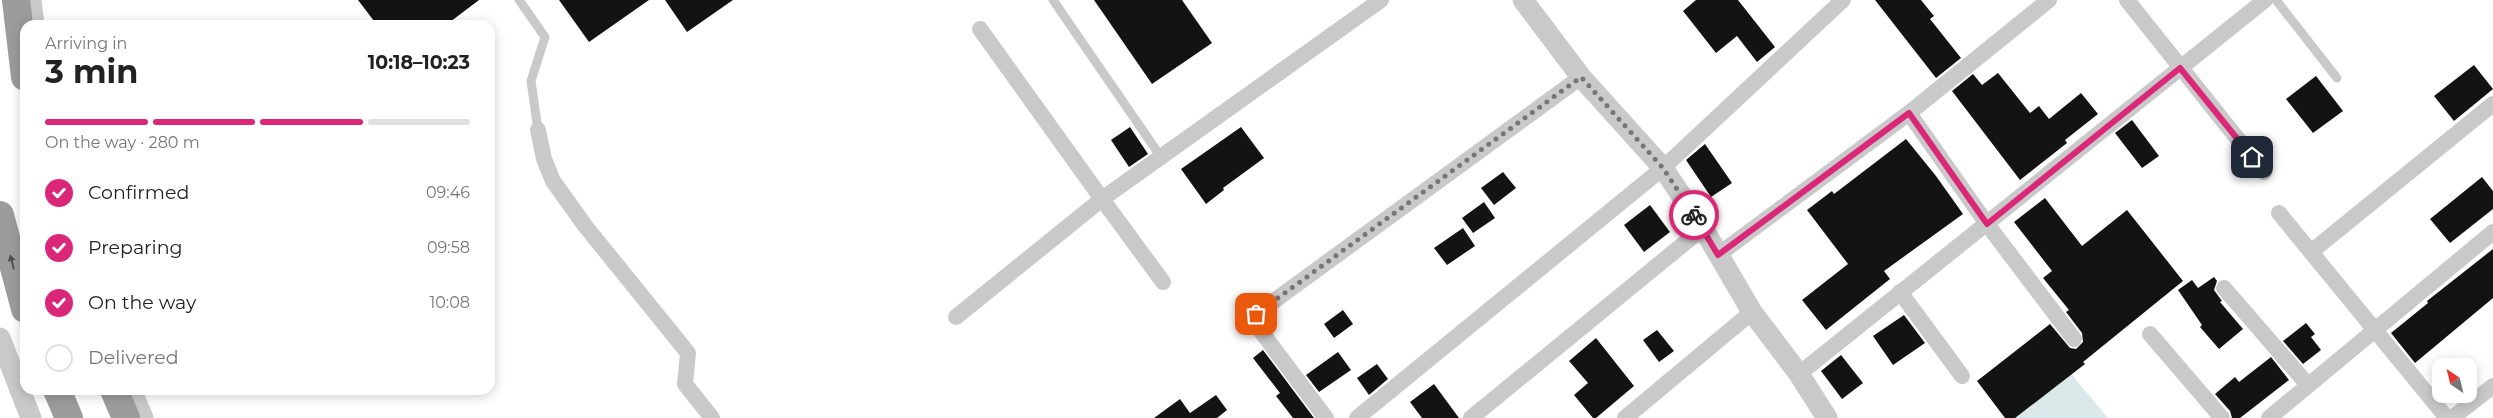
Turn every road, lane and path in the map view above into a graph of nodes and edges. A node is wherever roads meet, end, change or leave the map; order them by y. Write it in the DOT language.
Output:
graph roads {
  1 [pos="16,0"];
  2 [pos="31,0"];
  3 [pos="519,0"];
  4 [pos="1053,0"];
  5 [pos="1381,0"];
  6 [pos="1522,0"];
  7 [pos="1844,0"];
  8 [pos="2049,0"];
  9 [pos="2127,0"];
  10 [pos="2265,0"];
  11 [pos="2276,0"];
  12 [pos="33,20"];
  13 [pos="980,29"];
  14 [pos="20,34"];
  15 [pos="2180,68"];
  16 [pos="1581,77"];
  17 [pos="2337,78"];
  18 [pos="2493,104"];
  19 [pos="1909,113"];
  20 [pos="538,130"];
  21 [pos="1161,157"];
  22 [pos="1663,168"];
  23 [pos="2264,172"];
  24 [pos="1102,199"];
  25 [pos="2279,213"];
  26 [pos="0,215"];
  27 [pos="1987,224"];
  28 [pos="1703,228"];
  29 [pos="2493,232"];
  30 [pos="2311,252"];
  31 [pos="1718,255"];
  32 [pos="1163,282"];
  33 [pos="2224,288"];
  34 [pos="20,290"];
  35 [pos="1900,292"];
  36 [pos="1752,312"];
  37 [pos="956,317"];
  38 [pos="2375,330"];
  39 [pos="2150,334"];
  40 [pos="0,338"];
  41 [pos="2074,340"];
  42 [pos="1799,374"];
  43 [pos="1962,376"];
  44 [pos="2308,385"];
  45 [pos="2493,386"];
  46 [pos="20,391"];
  47 [pos="21,395"];
  48 [pos="59,395"];
  49 [pos="116,395"];
  50 [pos="132,395"];
  51 [pos="30,418"];
  52 [pos="69,418"];
  53 [pos="126,418"];
  54 [pos="143,418"];
  55 [pos="712,418"];
  56 [pos="1326,418"];
  57 [pos="1357,418"];
  58 [pos="1471,418"];
  59 [pos="1625,418"];
  60 [pos="1827,418"];
  61 [pos="2222,418"];
  62 [pos="2268,418"];
  63 [pos="2447,418"];
  64 [pos="2452,418"];
  1 -- 14 [label="highway"];
  2 -- 12 [label="street"];
  3 -- 20 [label="lane"];
  4 -- 21 [label="lane"];
  5 -- 21 [label="street"];
  6 -- 16 [label="street"];
  7 -- 22 [label="street"];
  8 -- 19 [label="street"];
  9 -- 15 [label="street"];
  10 -- 15 [label="street"];
  11 -- 17 [label="lane"];
  13 -- 24 [label="street"];
  15 -- 23 [label="street"];
  15 -- 27 [label="street"];
  16 -- 22 [label="street"];
  16 -- 56 [label="street"];
  18 -- 30 [label="street"];
  19 -- 27 [label="street"];
  19 -- 31 [label="street"];
  20 -- 55 [label="street"];
  21 -- 24 [label="street"];
  22 -- 28 [label="street"];
  22 -- 57 [label="street"];
  24 -- 32 [label="street"];
  24 -- 37 [label="street"];
  25 -- 30 [label="street"];
  34 -- 26 [label="highway, one-way"];
  27 -- 35 [label="street"];
  27 -- 41 [label="street"];
  28 -- 31 [label="street"];
  28 -- 58 [label="street"];
  29 -- 38 [label="street"];
  30 -- 38 [label="street"];
  31 -- 36 [label="street"];
  33 -- 44 [label="street"];
  35 -- 42 [label="street"];
  35 -- 43 [label="street"];
  36 -- 42 [label="street"];
  36 -- 59 [label="street"];
  38 -- 44 [label="street"];
  38 -- 63 [label="street"];
  39 -- 61 [label="street"];
  40 -- 46 [label="street"];
  42 -- 60 [label="street"];
  44 -- 62 [label="street"];
  45 -- 64 [label="street"];
  47 -- 51 [label="street"];
  48 -- 52 [label="highway"];
  49 -- 53 [label="highway"];
  50 -- 54 [label="street"];
}
